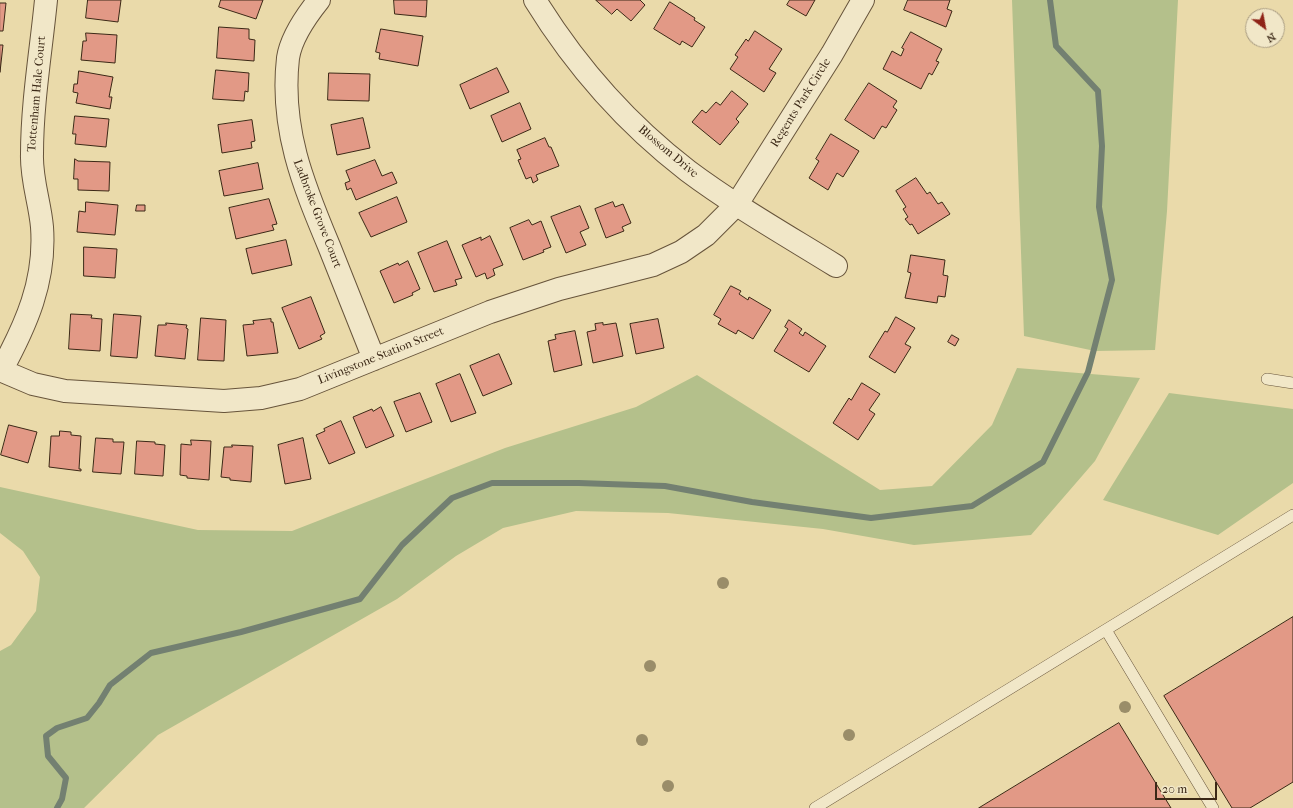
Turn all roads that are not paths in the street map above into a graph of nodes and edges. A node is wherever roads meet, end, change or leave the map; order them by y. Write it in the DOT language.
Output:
graph roads {
  1 [pos="46,0"];
  2 [pos="319,0"];
  3 [pos="535,0"];
  4 [pos="863,0"];
  5 [pos="737,204"];
  6 [pos="836,266"];
  7 [pos="374,359"];
  8 [pos="1,371"];
  9 [pos="1267,379"];
  10 [pos="1293,383"];
  11 [pos="1293,515"];
  12 [pos="1106,630"];
  13 [pos="815,808"];
  14 [pos="1213,808"];
  1 -- 8 [label="street, Tottenham Hale Court"];
  2 -- 7 [label="street, Ladbroke Grove Court"];
  3 -- 5 [label="street, Blossom Drive"];
  4 -- 5 [label="street, Regents Park Circle"];
  5 -- 6 [label="street, Blossom Drive"];
  5 -- 7 [label="street, Livingstone Station Street"];
  7 -- 8 [label="street, Livingstone Station Street"];
  9 -- 10 [label="lane"];
  11 -- 12 [label="lane"];
  12 -- 13 [label="lane"];
  12 -- 14 [label="lane"];
}
